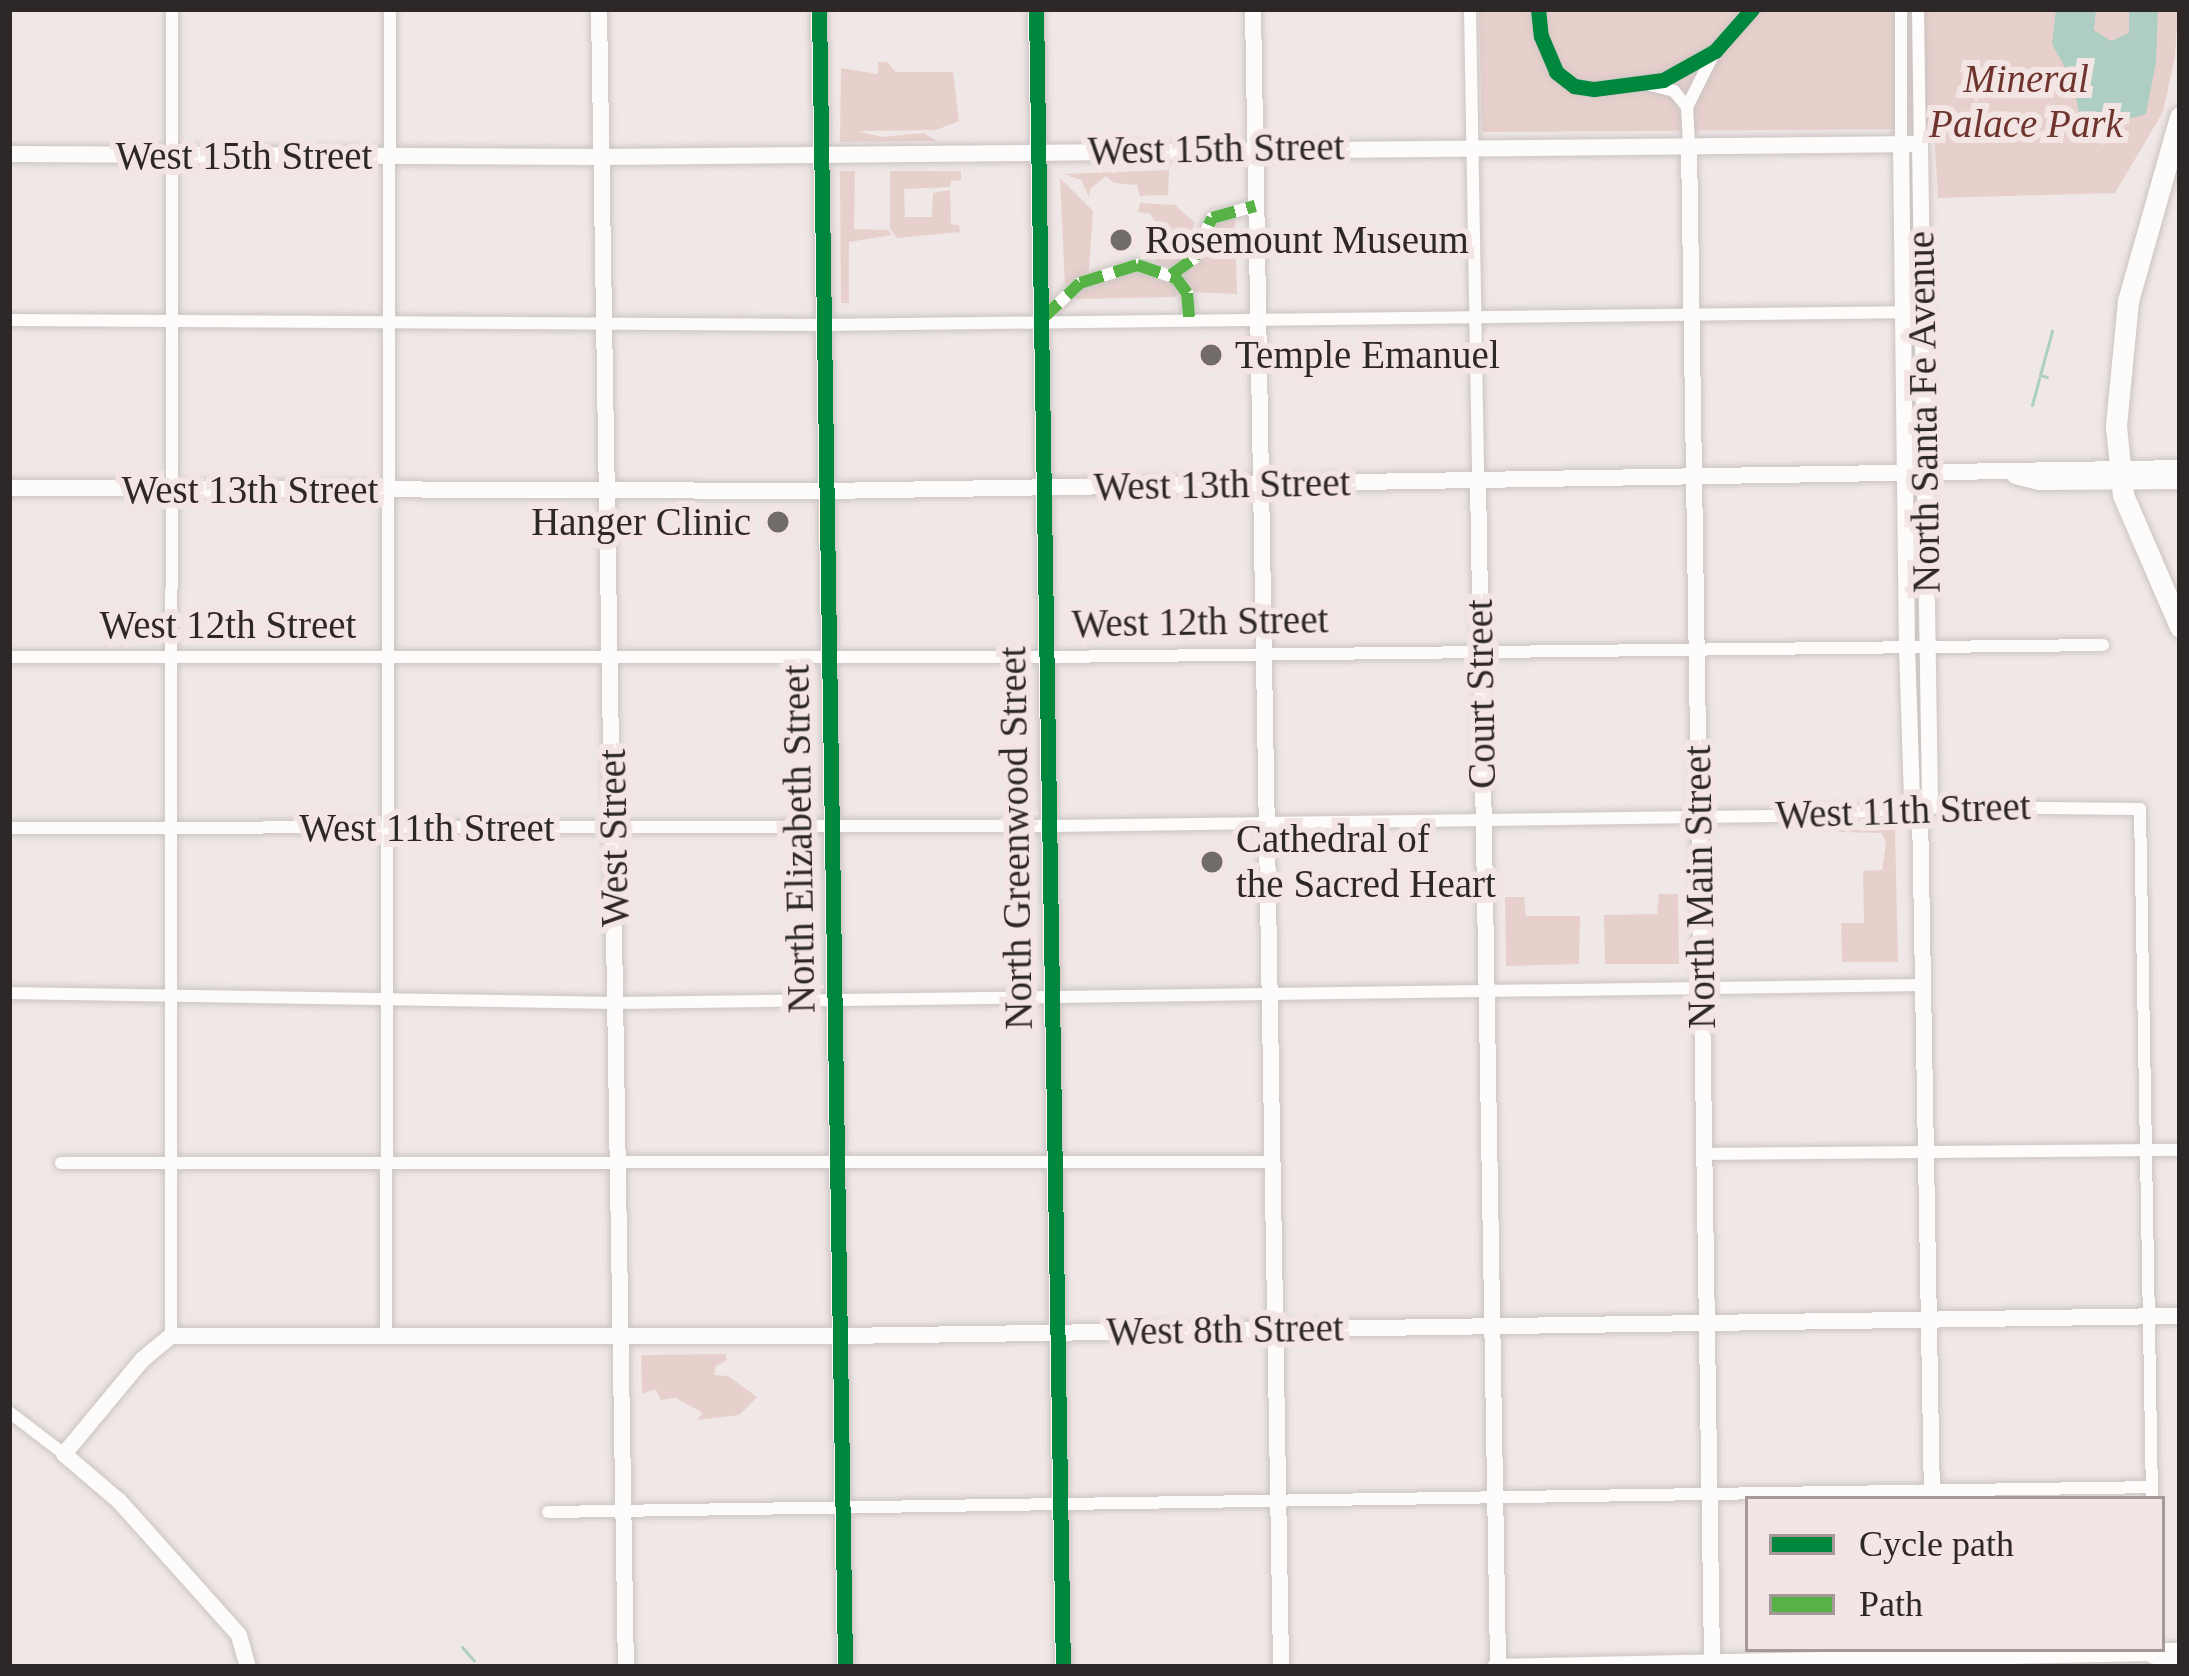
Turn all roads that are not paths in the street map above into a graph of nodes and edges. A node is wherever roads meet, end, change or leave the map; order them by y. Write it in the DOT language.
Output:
graph roads {
  1 [pos="172,9"];
  2 [pos="390,9"];
  3 [pos="599,9"];
  4 [pos="818,9"];
  5 [pos="1036,9"];
  6 [pos="1253,9"];
  7 [pos="1470,9"];
  8 [pos="1538,9"];
  9 [pos="1752,9"];
  10 [pos="1901,9"];
  11 [pos="1918,9"];
  12 [pos="1715,51"];
  13 [pos="1649,85"];
  14 [pos="1687,107"];
  15 [pos="2180,118"];
  16 [pos="1911,144"];
  17 [pos="1472,145"];
  18 [pos="1689,145"];
  19 [pos="1254,148"];
  20 [pos="1038,152"];
  21 [pos="9,154"];
  22 [pos="820,154"];
  23 [pos="172,157"];
  24 [pos="389,157"];
  25 [pos="601,157"];
  26 [pos="1256,206"];
  27 [pos="1171,275"];
  28 [pos="1694,312"];
  29 [pos="1903,312"];
  30 [pos="1924,312"];
  31 [pos="1476,314"];
  32 [pos="1257,317"];
  33 [pos="1190,318"];
  34 [pos="9,320"];
  35 [pos="1041,320"];
  36 [pos="388,322"];
  37 [pos="172,323"];
  38 [pos="604,324"];
  39 [pos="822,325"];
  40 [pos="2180,468"];
  41 [pos="1915,474"];
  42 [pos="2119,475"];
  43 [pos="1694,479"];
  44 [pos="2180,481"];
  45 [pos="1478,482"];
  46 [pos="1258,484"];
  47 [pos="9,488"];
  48 [pos="1043,488"];
  49 [pos="172,490"];
  50 [pos="389,490"];
  51 [pos="608,490"];
  52 [pos="826,491"];
  53 [pos="2180,627"];
  54 [pos="2103,645"];
  55 [pos="1696,647"];
  56 [pos="1917,647"];
  57 [pos="1480,652"];
  58 [pos="1263,655"];
  59 [pos="9,657"];
  60 [pos="1046,657"];
  61 [pos="171,658"];
  62 [pos="388,658"];
  63 [pos="611,658"];
  64 [pos="829,658"];
  65 [pos="1920,812"];
  66 [pos="1699,817"];
  67 [pos="1482,819"];
  68 [pos="832,823"];
  69 [pos="1264,823"];
  70 [pos="614,826"];
  71 [pos="1048,826"];
  72 [pos="9,828"];
  73 [pos="172,829"];
  74 [pos="386,829"];
  75 [pos="1924,986"];
  76 [pos="1702,987"];
  77 [pos="1485,988"];
  78 [pos="9,993"];
  79 [pos="1266,994"];
  80 [pos="170,996"];
  81 [pos="1051,996"];
  82 [pos="388,997"];
  83 [pos="834,1000"];
  84 [pos="617,1003"];
  85 [pos="2148,1150"];
  86 [pos="2180,1150"];
  87 [pos="1926,1152"];
  88 [pos="1704,1154"];
  89 [pos="1270,1162"];
  90 [pos="62,1163"];
  91 [pos="170,1163"];
  92 [pos="386,1163"];
  93 [pos="1054,1165"];
  94 [pos="620,1166"];
  95 [pos="838,1167"];
  96 [pos="2150,1316"];
  97 [pos="2180,1316"];
  98 [pos="1930,1319"];
  99 [pos="1707,1322"];
  100 [pos="1491,1325"];
  101 [pos="1274,1330"];
  102 [pos="1056,1333"];
  103 [pos="171,1336"];
  104 [pos="840,1336"];
  105 [pos="386,1337"];
  106 [pos="622,1337"];
  107 [pos="9,1412"];
  108 [pos="64,1454"];
  109 [pos="1710,1493"];
  110 [pos="2151,1493"];
  111 [pos="1932,1494"];
  112 [pos="1496,1497"];
  113 [pos="1279,1500"];
  114 [pos="1060,1504"];
  115 [pos="842,1507"];
  116 [pos="622,1510"];
  117 [pos="548,1512"];
  118 [pos="2180,1653"];
  119 [pos="2154,1656"];
  120 [pos="1933,1658"];
  121 [pos="1712,1665"];
  122 [pos="248,1667"];
  123 [pos="626,1667"];
  124 [pos="845,1667"];
  125 [pos="1063,1667"];
  126 [pos="1281,1667"];
  127 [pos="1497,1667"];
  1 -- 23 [label="street"];
  2 -- 24 [label="street"];
  3 -- 25 [label="street, West Street"];
  4 -- 22 [label="street, North Elizabeth Street"];
  5 -- 20 [label="street, North Greenwood Street"];
  6 -- 19 [label="street"];
  7 -- 17 [label="street, Court Street"];
  8 -- 13 [label="street, North Main Street"];
  9 -- 12 [label="street, North Main Street"];
  10 -- 16 [label="street, North Santa Fe Avenue"];
  11 -- 16 [label="street, North Santa Fe Avenue"];
  12 -- 13 [label="street, North Main Street"];
  12 -- 14 [label="street, North Main Street"];
  13 -- 14 [label="street"];
  14 -- 18 [label="street, North Main Street"];
  15 -- 42 [label="highway"];
  16 -- 18 [label="street, West 15th Street"];
  16 -- 29 [label="street, North Santa Fe Avenue"];
  16 -- 30 [label="street, North Santa Fe Avenue"];
  17 -- 18 [label="street, West 15th Street"];
  17 -- 19 [label="street, West 15th Street"];
  17 -- 31 [label="street, Court Street"];
  18 -- 28 [label="street, North Main Street"];
  19 -- 20 [label="street, West 15th Street"];
  19 -- 26 [label="street"];
  20 -- 22 [label="street, West 15th Street"];
  20 -- 35 [label="street, North Greenwood Street"];
  21 -- 23 [label="street, West 15th Street"];
  22 -- 25 [label="street, West 15th Street"];
  22 -- 39 [label="street, North Elizabeth Street"];
  23 -- 24 [label="street, West 15th Street"];
  23 -- 37 [label="street"];
  24 -- 25 [label="street, West 15th Street"];
  24 -- 36 [label="street"];
  25 -- 38 [label="street, West Street"];
  26 -- 27 [label="street"];
  26 -- 32 [label="street"];
  27 -- 33 [label="street"];
  27 -- 35 [label="street"];
  28 -- 29 [label="street"];
  28 -- 31 [label="street"];
  28 -- 43 [label="street, North Main Street"];
  29 -- 30 [label="street"];
  29 -- 41 [label="street, North Santa Fe Avenue"];
  30 -- 41 [label="street, North Santa Fe Avenue"];
  31 -- 32 [label="street"];
  31 -- 45 [label="street, Court Street"];
  32 -- 33 [label="street"];
  32 -- 46 [label="street"];
  33 -- 35 [label="street"];
  34 -- 37 [label="street"];
  35 -- 39 [label="street"];
  35 -- 48 [label="street, North Greenwood Street"];
  36 -- 37 [label="street"];
  36 -- 38 [label="street"];
  36 -- 50 [label="street"];
  37 -- 49 [label="street"];
  38 -- 39 [label="street"];
  38 -- 51 [label="street, West Street"];
  39 -- 52 [label="street, North Elizabeth Street"];
  40 -- 42 [label="street, West 13th Street"];
  41 -- 42 [label="street, West 13th Street"];
  41 -- 43 [label="street, West 13th Street"];
  41 -- 56 [label="street, North Santa Fe Avenue"];
  42 -- 44 [label="street, West 13th Street"];
  42 -- 53 [label="highway"];
  43 -- 45 [label="street, West 13th Street"];
  43 -- 55 [label="street, North Main Street"];
  45 -- 46 [label="street, West 13th Street"];
  45 -- 57 [label="street, Court Street"];
  46 -- 48 [label="street, West 13th Street"];
  46 -- 58 [label="street"];
  47 -- 49 [label="street, West 13th Street"];
  48 -- 52 [label="street, West 13th Street"];
  48 -- 60 [label="street, North Greenwood Street"];
  49 -- 50 [label="street, West 13th Street"];
  49 -- 61 [label="street"];
  50 -- 51 [label="street, West 13th Street"];
  50 -- 62 [label="street"];
  51 -- 52 [label="street, West 13th Street"];
  51 -- 63 [label="street, West Street"];
  52 -- 64 [label="street, North Elizabeth Street"];
  54 -- 56 [label="street, West 12th Street"];
  55 -- 56 [label="street, West 12th Street"];
  55 -- 57 [label="street, West 12th Street"];
  55 -- 66 [label="street, North Main Street"];
  56 -- 65 [label="street, North Santa Fe Avenue"];
  57 -- 58 [label="street, West 12th Street"];
  57 -- 67 [label="street, Court Street"];
  58 -- 60 [label="street, West 12th Street"];
  58 -- 69 [label="street"];
  59 -- 61 [label="street, West 12th Street"];
  60 -- 64 [label="street, West 12th Street"];
  60 -- 71 [label="street, North Greenwood Street"];
  61 -- 62 [label="street, West 12th Street"];
  61 -- 73 [label="street"];
  62 -- 63 [label="street, West 12th Street"];
  62 -- 74 [label="street"];
  63 -- 64 [label="street, West 12th Street"];
  63 -- 70 [label="street, West Street"];
  64 -- 68 [label="street, North Elizabeth Street"];
  65 -- 66 [label="street, West 11th Street"];
  65 -- 75 [label="street, North Santa Fe Avenue"];
  65 -- 85 [label="street, West 11th Street"];
  66 -- 67 [label="street, West 11th Street"];
  66 -- 76 [label="street, North Main Street"];
  67 -- 69 [label="street, West 11th Street"];
  67 -- 77 [label="street, Court Street"];
  68 -- 70 [label="street, West 11th Street"];
  68 -- 71 [label="street, West 11th Street"];
  68 -- 83 [label="street, North Elizabeth Street"];
  69 -- 71 [label="street, West 11th Street"];
  69 -- 79 [label="street"];
  70 -- 74 [label="street, West 11th Street"];
  70 -- 84 [label="street, West Street"];
  71 -- 81 [label="street, North Greenwood Street"];
  72 -- 73 [label="street, West 11th Street"];
  73 -- 74 [label="street, West 11th Street"];
  73 -- 80 [label="street"];
  74 -- 82 [label="street"];
  75 -- 76 [label="street"];
  75 -- 87 [label="street, North Santa Fe Avenue"];
  76 -- 77 [label="street"];
  76 -- 88 [label="street, North Main Street"];
  77 -- 79 [label="street"];
  77 -- 100 [label="street, Court Street"];
  78 -- 80 [label="street"];
  79 -- 81 [label="street"];
  79 -- 89 [label="street"];
  80 -- 82 [label="street"];
  80 -- 91 [label="street"];
  81 -- 83 [label="street"];
  81 -- 93 [label="street, North Greenwood Street"];
  82 -- 84 [label="street"];
  82 -- 92 [label="street"];
  83 -- 84 [label="street"];
  83 -- 95 [label="street, North Elizabeth Street"];
  84 -- 94 [label="street, West Street"];
  85 -- 86 [label="street"];
  85 -- 87 [label="street"];
  85 -- 96 [label="street"];
  87 -- 88 [label="street"];
  87 -- 98 [label="street, North Santa Fe Avenue"];
  88 -- 99 [label="street, North Main Street"];
  89 -- 93 [label="street"];
  89 -- 101 [label="street"];
  90 -- 91 [label="street"];
  91 -- 92 [label="street"];
  91 -- 103 [label="street"];
  92 -- 94 [label="street"];
  92 -- 105 [label="street"];
  93 -- 95 [label="street"];
  93 -- 102 [label="street, North Greenwood Street"];
  94 -- 95 [label="street"];
  94 -- 106 [label="street, West Street"];
  95 -- 104 [label="street, North Elizabeth Street"];
  96 -- 97 [label="street, West 8th Street"];
  96 -- 98 [label="street, West 8th Street"];
  96 -- 110 [label="street"];
  98 -- 99 [label="street, West 8th Street"];
  98 -- 111 [label="street, North Santa Fe Avenue"];
  99 -- 100 [label="street, West 8th Street"];
  99 -- 109 [label="street, North Main Street"];
  100 -- 101 [label="street, West 8th Street"];
  100 -- 112 [label="street, Court Street"];
  101 -- 102 [label="street, West 8th Street"];
  101 -- 113 [label="street"];
  102 -- 104 [label="street, West 8th Street"];
  102 -- 114 [label="street, North Greenwood Street"];
  103 -- 105 [label="street, West 8th Street"];
  103 -- 108 [label="street"];
  104 -- 106 [label="street, West 8th Street"];
  104 -- 115 [label="street, North Elizabeth Street"];
  105 -- 106 [label="street, West 8th Street"];
  106 -- 116 [label="street, West Street"];
  107 -- 108 [label="street"];
  108 -- 122 [label="street"];
  109 -- 111 [label="street"];
  109 -- 112 [label="street"];
  109 -- 121 [label="street, North Main Street"];
  110 -- 111 [label="street"];
  112 -- 113 [label="street"];
  112 -- 127 [label="street, Court Street"];
  113 -- 114 [label="street"];
  113 -- 126 [label="street"];
  114 -- 115 [label="street"];
  114 -- 125 [label="street, North Greenwood Street"];
  115 -- 116 [label="street"];
  115 -- 124 [label="street, North Elizabeth Street"];
  116 -- 117 [label="street"];
  116 -- 123 [label="street, West Street"];
  118 -- 119 [label="highway"];
  119 -- 120 [label="street"];
  120 -- 121 [label="street"];
  121 -- 127 [label="street"];
}
